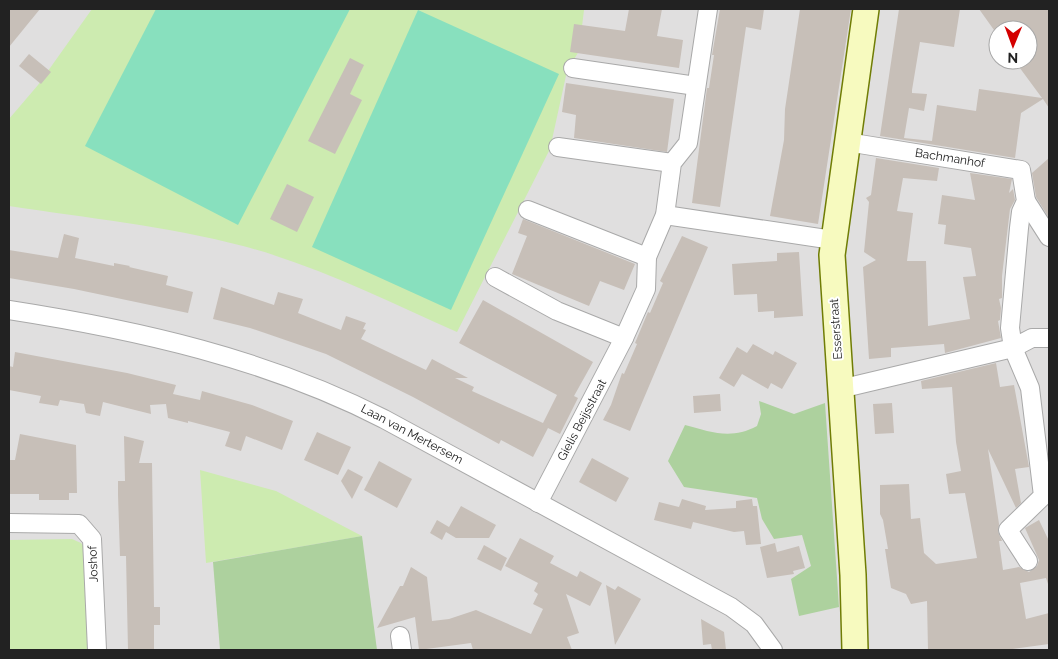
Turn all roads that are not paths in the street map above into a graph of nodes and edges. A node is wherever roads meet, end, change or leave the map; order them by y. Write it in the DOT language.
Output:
graph roads {
  1 [pos="708,9"];
  2 [pos="866,9"];
  3 [pos="573,68"];
  4 [pos="696,86"];
  5 [pos="847,142"];
  6 [pos="558,147"];
  7 [pos="672,163"];
  8 [pos="1026,201"];
  9 [pos="528,210"];
  10 [pos="665,215"];
  11 [pos="1049,237"];
  12 [pos="833,240"];
  13 [pos="647,257"];
  14 [pos="495,277"];
  15 [pos="9,310"];
  16 [pos="624,338"];
  17 [pos="1049,338"];
  18 [pos="1013,348"];
  19 [pos="840,389"];
  20 [pos="538,503"];
  21 [pos="9,523"];
  22 [pos="1028,561"];
  23 [pos="97,650"];
  24 [pos="773,650"];
  25 [pos="855,650"];
  1 -- 4 [label="street"];
  2 -- 5 [label="street, Esserstraat"];
  3 -- 4 [label="street"];
  4 -- 7 [label="street"];
  5 -- 8 [label="street, Bachmanhof"];
  5 -- 12 [label="street, Esserstraat"];
  6 -- 7 [label="street"];
  7 -- 10 [label="street, Gielis Beijsstraat"];
  8 -- 11 [label="street, Bachmanhof"];
  8 -- 18 [label="street, Bachmanhof"];
  9 -- 13 [label="street"];
  10 -- 12 [label="street"];
  10 -- 13 [label="street, Gielis Beijsstraat"];
  12 -- 19 [label="street, Esserstraat"];
  13 -- 16 [label="street, Gielis Beijsstraat"];
  14 -- 16 [label="street"];
  15 -- 20 [label="street, Laan van Mertersem"];
  16 -- 20 [label="street, Gielis Beijsstraat"];
  17 -- 18 [label="street"];
  18 -- 19 [label="street"];
  18 -- 22 [label="street, Bachmanhof"];
  19 -- 25 [label="street, Esserstraat"];
  20 -- 24 [label="street, Laan van Mertersem"];
  21 -- 23 [label="street, Joshof"];
}
